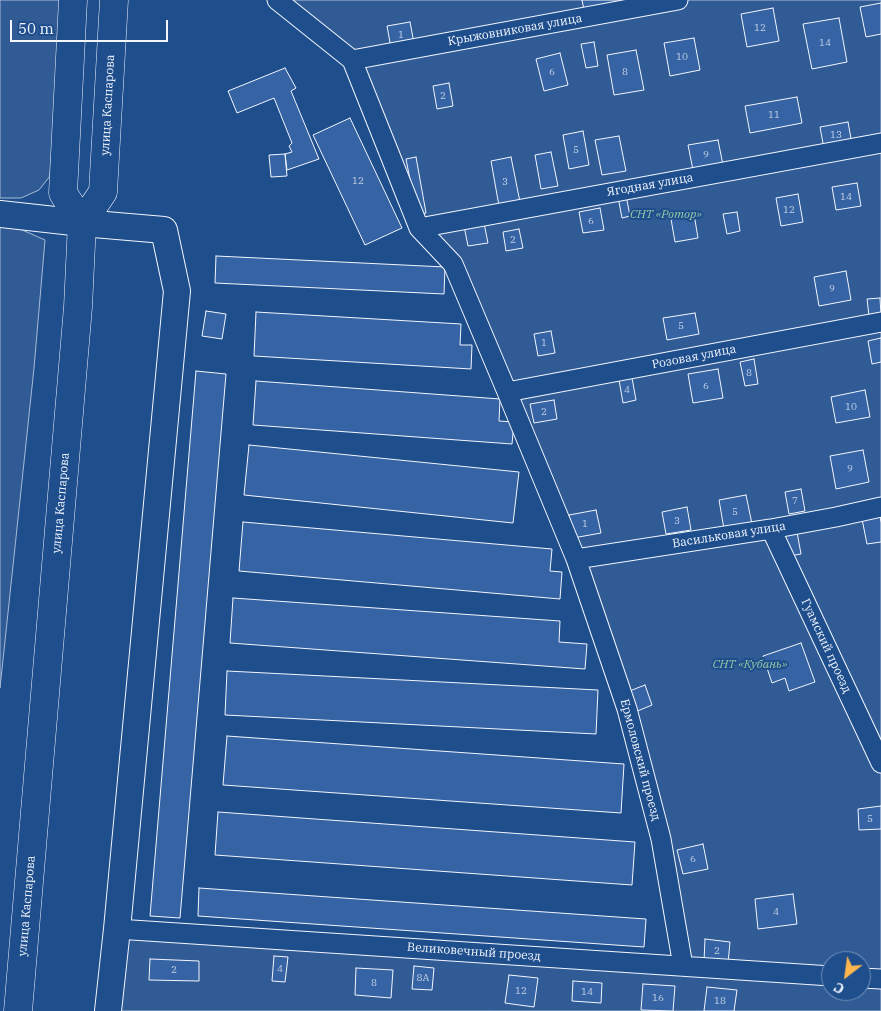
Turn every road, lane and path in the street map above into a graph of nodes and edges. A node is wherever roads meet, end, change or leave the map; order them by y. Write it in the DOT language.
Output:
graph roads {
  1 [pos="73,0"];
  2 [pos="114,0"];
  3 [pos="277,0"];
  4 [pos="678,0"];
  5 [pos="352,60"];
  6 [pos="881,143"];
  7 [pos="0,214"];
  8 [pos="82,223"];
  9 [pos="419,228"];
  10 [pos="881,322"];
  11 [pos="507,392"];
  12 [pos="881,507"];
  13 [pos="771,529"];
  14 [pos="576,559"];
  15 [pos="881,763"];
  16 [pos="117,929"];
  17 [pos="683,966"];
  18 [pos="821,975"];
  19 [pos="18,1011"];
  20 [pos="108,1011"];
  1 -- 8 [label="main road"];
  2 -- 8 [label="main road, улица Каспарова"];
  3 -- 5 [label="street"];
  4 -- 5 [label="street, Крыжовниковая улица"];
  5 -- 9 [label="street"];
  6 -- 9 [label="street, Ягодная улица"];
  7 -- 8 [label="main road"];
  8 -- 16 [label="main road"];
  8 -- 19 [label="main road, улица Каспарова"];
  9 -- 11 [label="street, Ермоловский проезд"];
  10 -- 11 [label="street, Розовая улица"];
  11 -- 14 [label="street, Ермоловский проезд"];
  12 -- 13 [label="street, Васильковая улица"];
  13 -- 14 [label="street, Васильковая улица"];
  13 -- 15 [label="street, Гуамский проезд"];
  14 -- 17 [label="street, Ермоловский проезд"];
  16 -- 17 [label="street, Великовечный проезд"];
  16 -- 20 [label="main road"];
  17 -- 18 [label="street, Великовечный проезд"];
}
